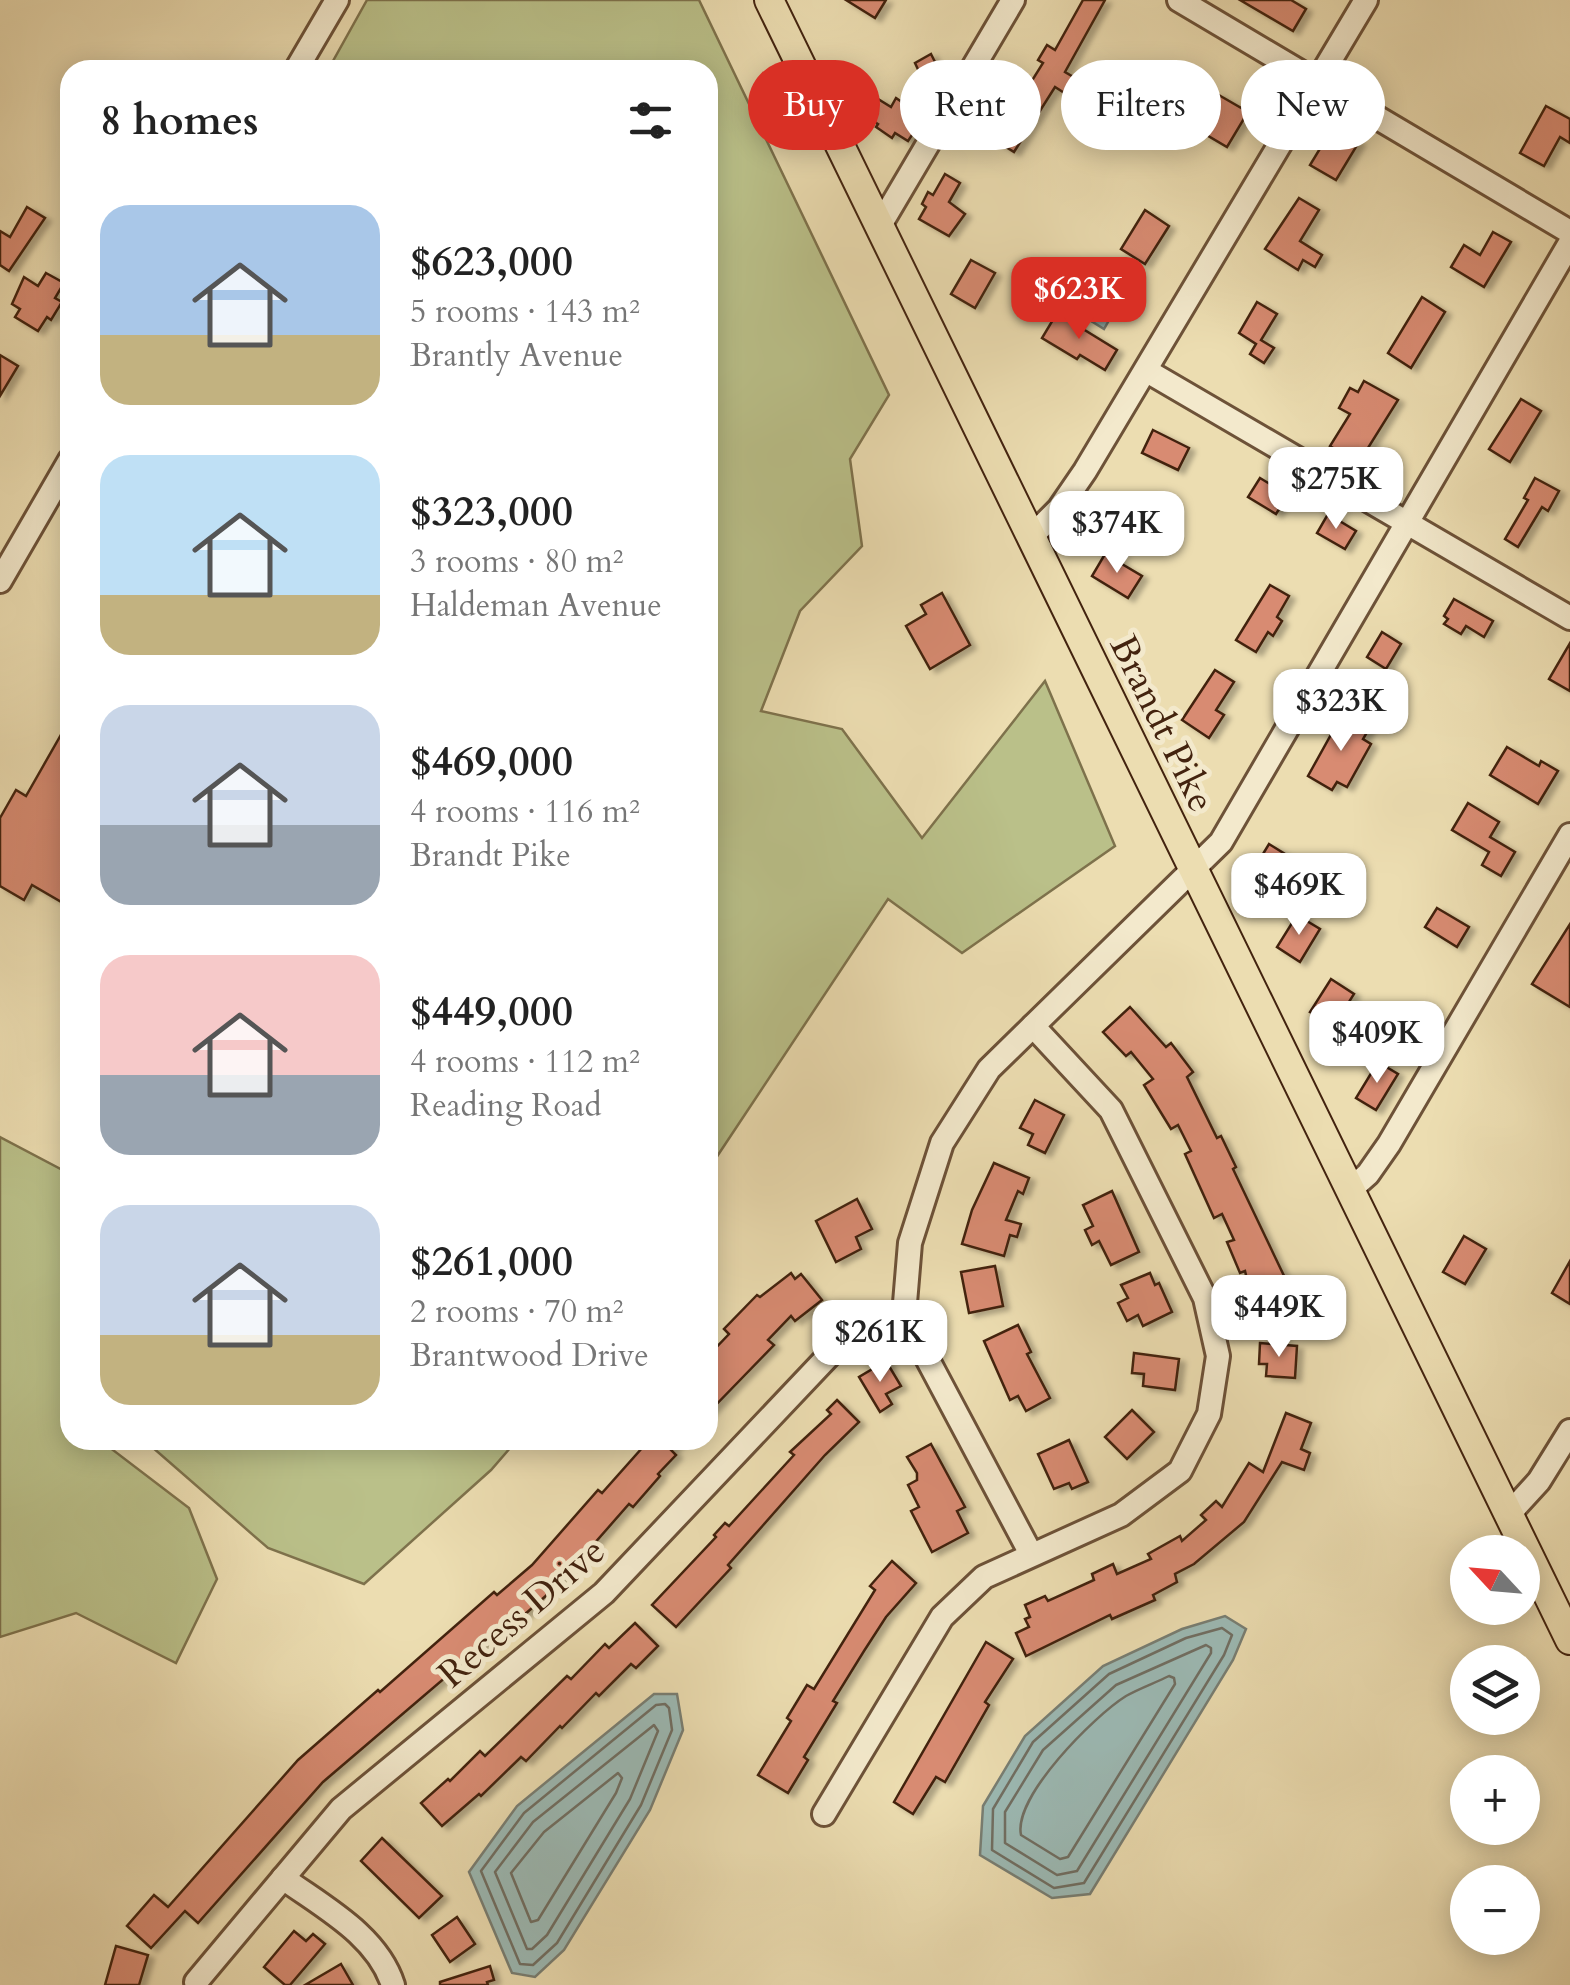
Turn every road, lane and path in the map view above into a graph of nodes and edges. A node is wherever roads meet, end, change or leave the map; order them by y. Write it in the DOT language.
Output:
graph roads {
  1 [pos="337,0"];
  2 [pos="769,0"];
  3 [pos="1014,0"];
  4 [pos="1179,0"];
  5 [pos="1366,0"];
  6 [pos="302,60"];
  7 [pos="1278,60"];
  8 [pos="1331,60"];
  9 [pos="1385,124"];
  10 [pos="1278,150"];
  11 [pos="880,227"];
  12 [pos="1570,232"];
  13 [pos="1570,243"];
  14 [pos="1147,372"];
  15 [pos="60,477"];
  16 [pos="1409,524"];
  17 [pos="1031,536"];
  18 [pos="0,581"];
  19 [pos="1570,618"];
  20 [pos="1570,836"];
  21 [pos="1193,870"];
  22 [pos="1033,1026"];
  23 [pos="1350,1190"];
  24 [pos="904,1315"];
  25 [pos="1570,1431"];
  26 [pos="1509,1514"];
  27 [pos="1031,1554"];
  28 [pos="1570,1640"];
  29 [pos="824,1814"];
  30 [pos="283,1878"];
  31 [pos="196,1982"];
  32 [pos="393,1985"];
  1 -- 6 [label="street"];
  2 -- 11 [label="main road, Brandt Pike"];
  3 -- 11 [label="street"];
  4 -- 7 [label="street"];
  5 -- 8 [label="street"];
  9 -- 12 [label="street"];
  10 -- 14 [label="street"];
  11 -- 17 [label="main road, Brandt Pike"];
  13 -- 16 [label="street"];
  14 -- 16 [label="street"];
  14 -- 17 [label="street"];
  15 -- 18 [label="street"];
  16 -- 19 [label="street"];
  16 -- 21 [label="street"];
  17 -- 21 [label="main road, Brandt Pike"];
  20 -- 23 [label="street"];
  21 -- 22 [label="street"];
  21 -- 23 [label="main road, Brandt Pike"];
  22 -- 24 [label="street"];
  22 -- 27 [label="street"];
  23 -- 26 [label="main road, Brandt Pike"];
  24 -- 27 [label="street"];
  24 -- 30 [label="street, Recess Drive"];
  25 -- 26 [label="street"];
  26 -- 28 [label="main road, Brandt Pike"];
  27 -- 29 [label="street"];
  30 -- 31 [label="street, Recess Drive"];
  30 -- 32 [label="street"];
}
